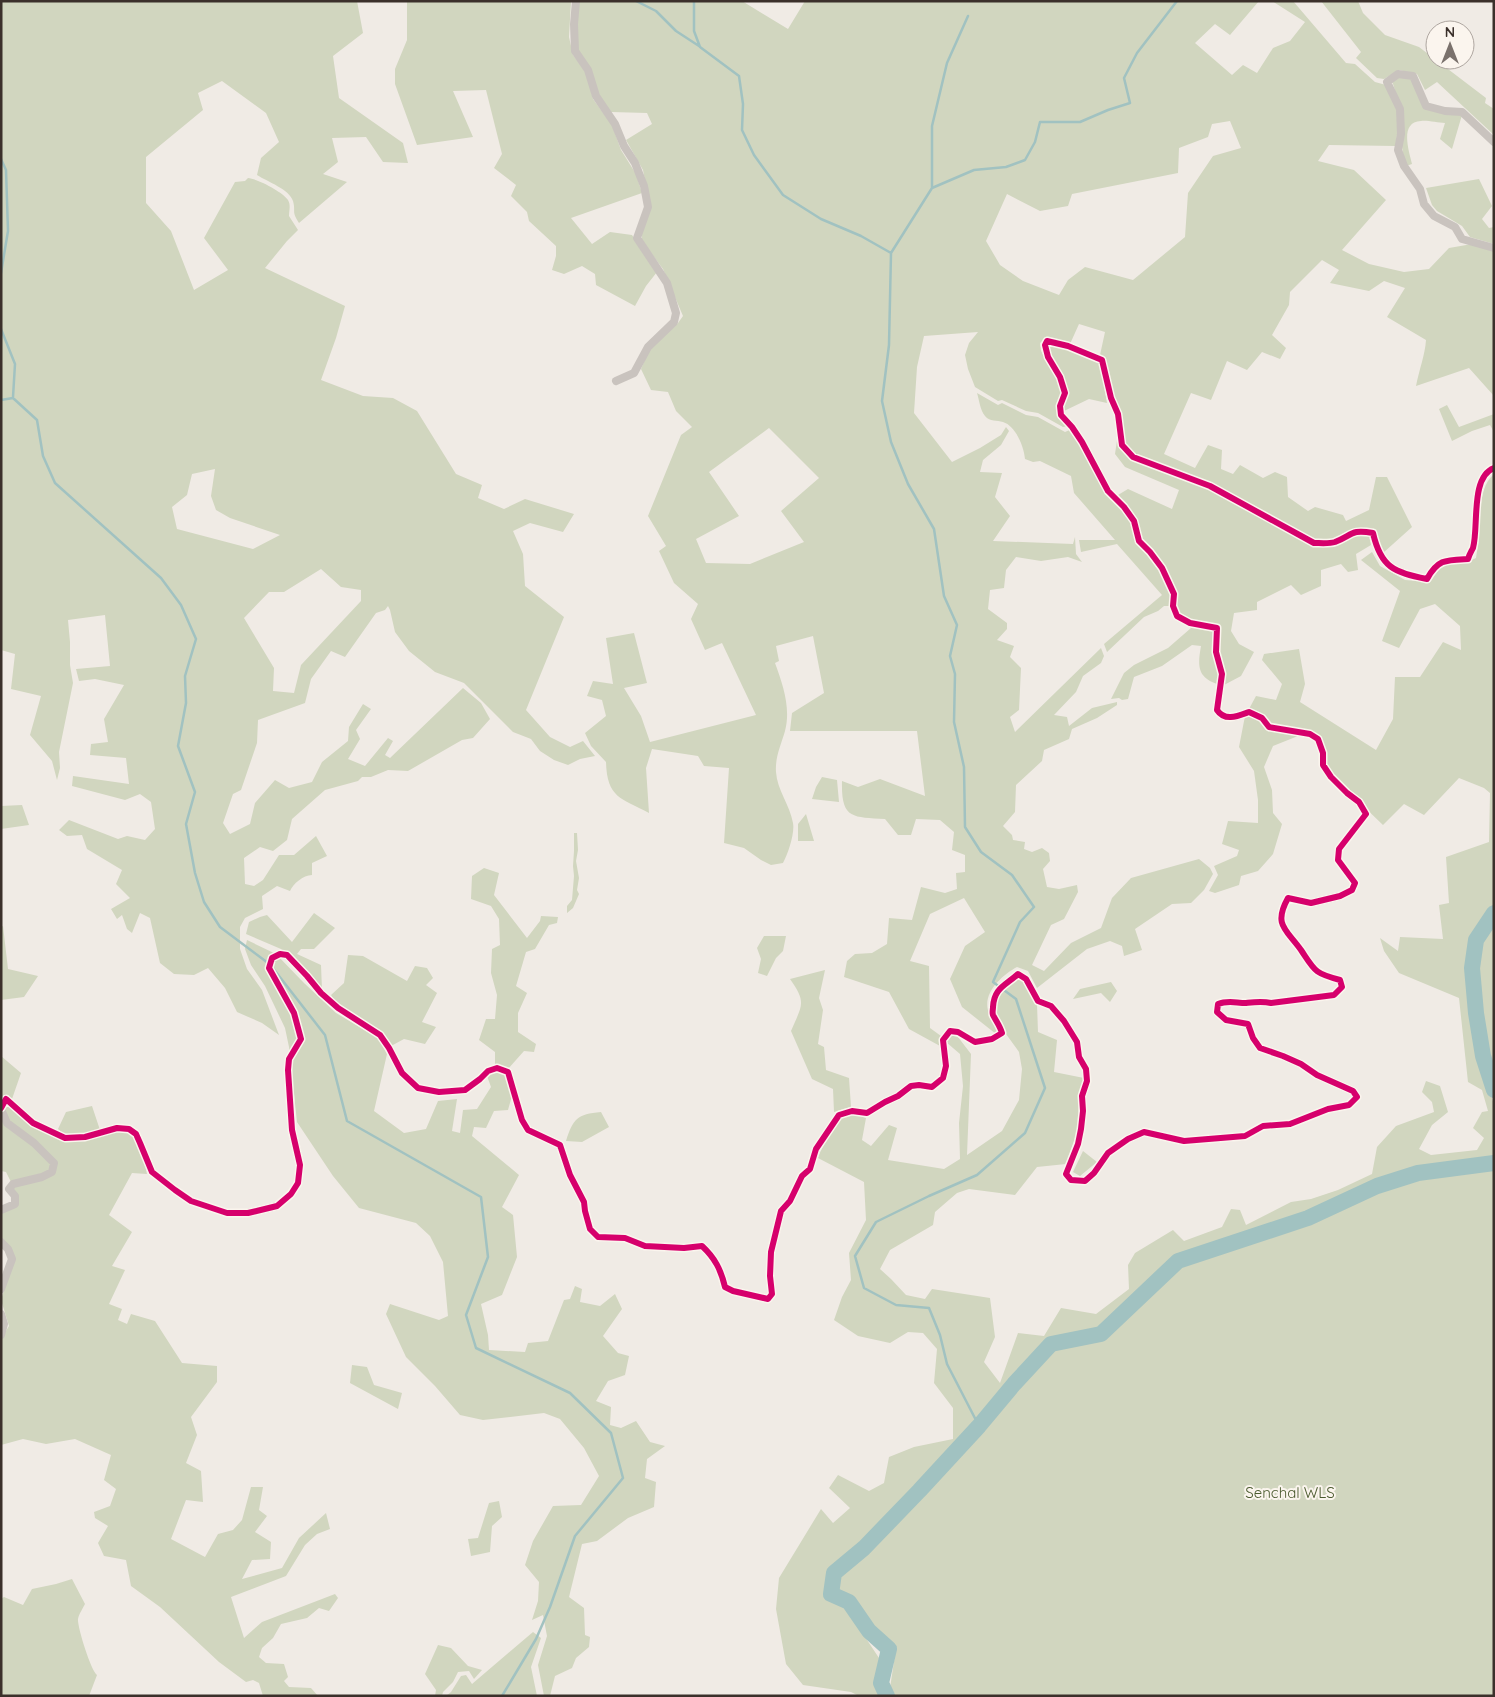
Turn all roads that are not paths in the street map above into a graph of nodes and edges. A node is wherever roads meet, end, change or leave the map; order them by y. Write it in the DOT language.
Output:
graph roads {
  1 [pos="576,1"];
  2 [pos="1494,142"];
  3 [pos="1494,248"];
  4 [pos="616,381"];
  5 [pos="1494,468"];
  6 [pos="1,1109"];
  7 [pos="1,1210"];
  8 [pos="1,1242"];
  9 [pos="1,1289"];
  10 [pos="1,1314"];
  11 [pos="1,1335"];
  1 -- 4 [label="street"];
  2 -- 3 [label="street"];
  5 -- 6 [label="street"];
  6 -- 7 [label="street"];
  8 -- 9 [label="street"];
  10 -- 11 [label="street"];
}
